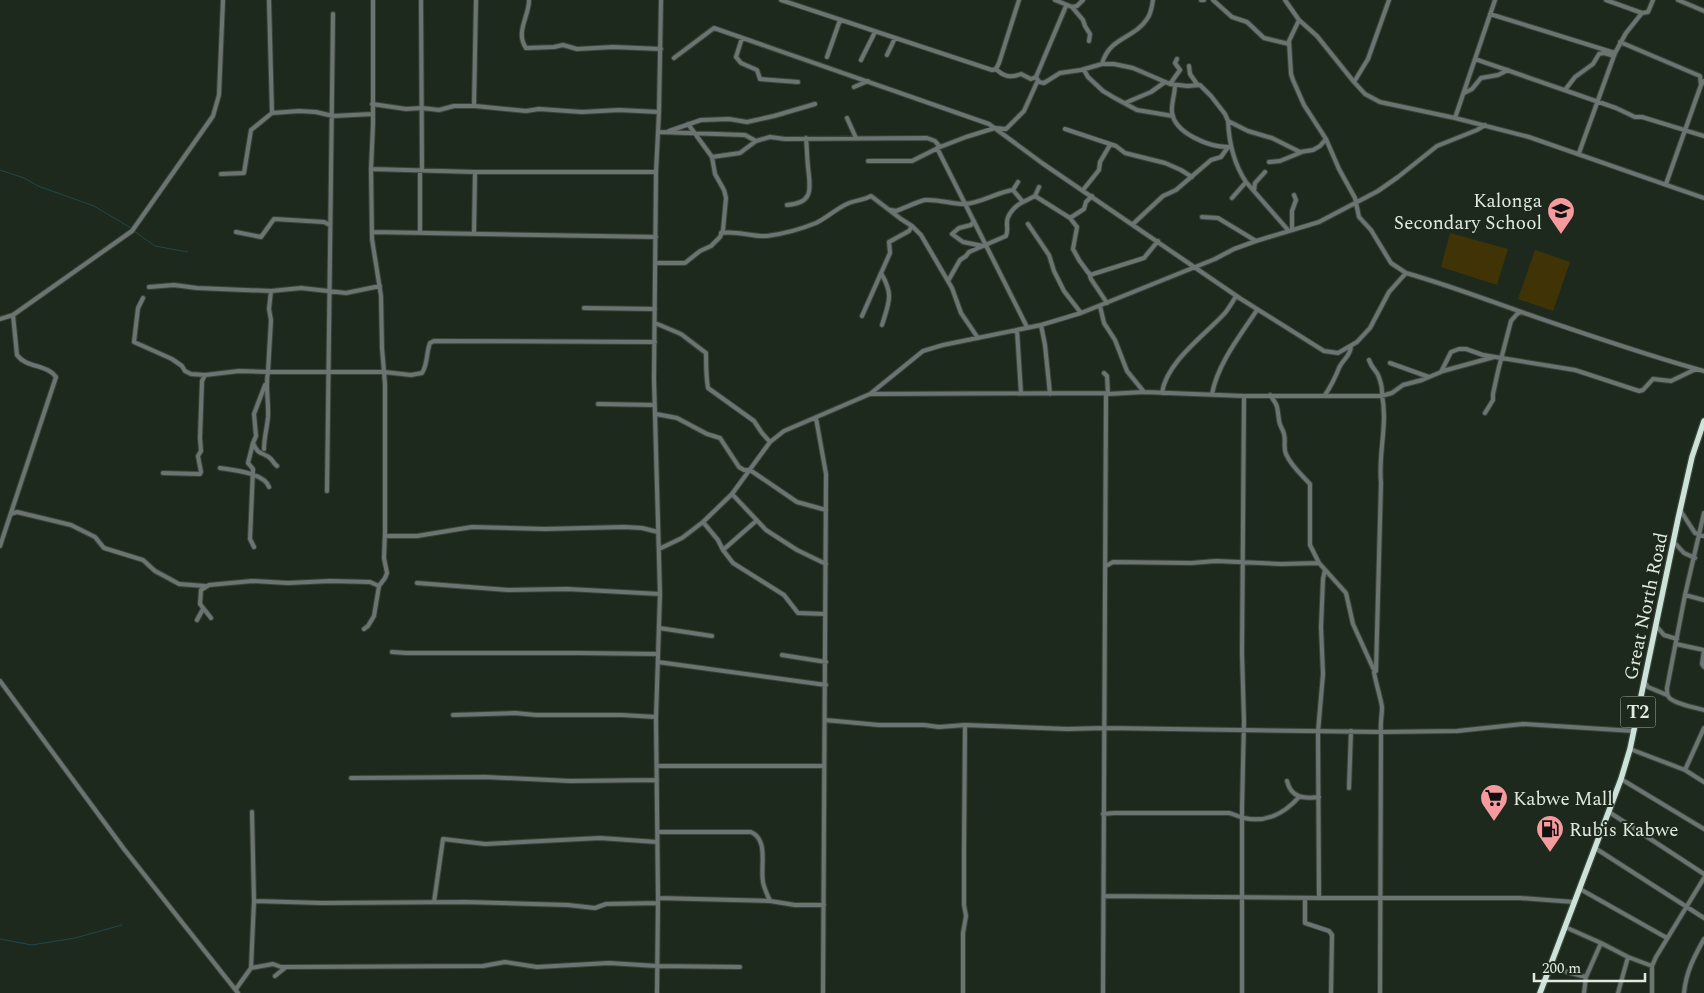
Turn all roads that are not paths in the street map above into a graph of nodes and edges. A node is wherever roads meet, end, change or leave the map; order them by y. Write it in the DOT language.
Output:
graph roads {
  1 [pos="223,0"];
  2 [pos="269,0"];
  3 [pos="373,0"];
  4 [pos="421,0"];
  5 [pos="476,0"];
  6 [pos="529,0"];
  7 [pos="661,0"];
  8 [pos="781,0"];
  9 [pos="1019,0"];
  10 [pos="1055,0"];
  11 [pos="1082,0"];
  12 [pos="1154,0"];
  13 [pos="1213,0"];
  14 [pos="1285,0"];
  15 [pos="1389,0"];
  16 [pos="1495,0"];
  17 [pos="1606,0"];
  18 [pos="1653,0"];
  19 [pos="1678,0"];
  20 [pos="1066,6"];
  21 [pos="1072,7"];
  22 [pos="1704,11"];
  23 [pos="1642,13"];
  24 [pos="333,14"];
  25 [pos="1490,14"];
  26 [pos="840,20"];
  27 [pos="1299,20"];
  28 [pos="875,32"];
  29 [pos="742,38"];
  30 [pos="895,38"];
  31 [pos="1089,41"];
  32 [pos="1620,42"];
  33 [pos="1289,44"];
  34 [pos="661,48"];
  35 [pos="1615,53"];
  36 [pos="887,54"];
  37 [pos="827,57"];
  38 [pos="674,58"];
  39 [pos="1178,59"];
  40 [pos="1475,59"];
  41 [pos="861,60"];
  42 [pos="1102,64"];
  43 [pos="996,69"];
  44 [pos="1084,70"];
  45 [pos="1180,70"];
  46 [pos="1508,70"];
  47 [pos="1703,77"];
  48 [pos="1037,79"];
  49 [pos="868,81"];
  50 [pos="798,82"];
  51 [pos="1354,82"];
  52 [pos="1167,83"];
  53 [pos="1702,83"];
  54 [pos="1197,84"];
  55 [pos="1175,85"];
  56 [pos="854,87"];
  57 [pos="1565,90"];
  58 [pos="1464,93"];
  59 [pos="1598,101"];
  60 [pos="372,104"];
  61 [pos="815,104"];
  62 [pos="1125,104"];
  63 [pos="474,106"];
  64 [pos="422,108"];
  65 [pos="660,112"];
  66 [pos="272,113"];
  67 [pos="372,114"];
  68 [pos="332,116"];
  69 [pos="1173,116"];
  70 [pos="847,118"];
  71 [pos="1455,118"];
  72 [pos="1228,121"];
  73 [pos="688,124"];
  74 [pos="1485,126"];
  75 [pos="995,128"];
  76 [pos="1065,129"];
  77 [pos="1684,131"];
  78 [pos="659,132"];
  79 [pos="667,132"];
  80 [pos="695,133"];
  81 [pos="1704,136"];
  82 [pos="806,138"];
  83 [pos="856,138"];
  84 [pos="1326,139"];
  85 [pos="756,141"];
  86 [pos="1110,145"];
  87 [pos="1229,147"];
  88 [pos="938,148"];
  89 [pos="1302,152"];
  90 [pos="1579,153"];
  91 [pos="712,157"];
  92 [pos="868,161"];
  93 [pos="1269,162"];
  94 [pos="371,169"];
  95 [pos="421,170"];
  96 [pos="475,172"];
  97 [pos="656,172"];
  98 [pos="1264,172"];
  99 [pos="221,174"];
  100 [pos="1192,177"];
  101 [pos="1018,182"];
  102 [pos="1246,182"];
  103 [pos="1666,184"];
  104 [pos="1039,187"];
  105 [pos="1013,190"];
  106 [pos="1083,190"];
  107 [pos="1254,191"];
  108 [pos="1294,195"];
  109 [pos="1035,196"];
  110 [pos="1092,196"];
  111 [pos="1232,198"];
  112 [pos="1704,198"];
  113 [pos="1023,202"];
  114 [pos="1356,202"];
  115 [pos="965,204"];
  116 [pos="787,205"];
  117 [pos="889,210"];
  118 [pos="1202,216"];
  119 [pos="1070,218"];
  120 [pos="974,221"];
  121 [pos="1028,224"];
  122 [pos="1133,224"];
  123 [pos="330,225"];
  124 [pos="912,226"];
  125 [pos="1290,230"];
  126 [pos="236,232"];
  127 [pos="372,232"];
  128 [pos="420,233"];
  129 [pos="721,233"];
  130 [pos="474,234"];
  131 [pos="656,237"];
  132 [pos="1256,240"];
  133 [pos="1158,241"];
  134 [pos="985,246"];
  135 [pos="656,263"];
  136 [pos="1195,268"];
  137 [pos="881,273"];
  138 [pos="1089,273"];
  139 [pos="1406,273"];
  140 [pos="948,281"];
  141 [pos="380,286"];
  142 [pos="149,287"];
  143 [pos="271,291"];
  144 [pos="329,291"];
  145 [pos="1236,296"];
  146 [pos="143,298"];
  147 [pos="1107,303"];
  148 [pos="1100,306"];
  149 [pos="584,308"];
  150 [pos="655,309"];
  151 [pos="1257,310"];
  152 [pos="1521,312"];
  153 [pos="1081,313"];
  154 [pos="13,315"];
  155 [pos="862,316"];
  156 [pos="0,319"];
  157 [pos="655,323"];
  158 [pos="882,325"];
  159 [pos="1041,325"];
  160 [pos="1027,327"];
  161 [pos="1017,330"];
  162 [pos="978,338"];
  163 [pos="655,342"];
  164 [pos="1351,346"];
  165 [pos="1496,357"];
  166 [pos="1502,358"];
  167 [pos="1369,360"];
  168 [pos="1390,363"];
  169 [pos="1696,369"];
  170 [pos="1443,371"];
  171 [pos="1704,371"];
  172 [pos="268,372"];
  173 [pos="329,372"];
  174 [pos="384,372"];
  175 [pos="1104,372"];
  176 [pos="204,374"];
  177 [pos="1429,377"];
  178 [pos="266,381"];
  179 [pos="1144,392"];
  180 [pos="1021,393"];
  181 [pos="1162,393"];
  182 [pos="870,394"];
  183 [pos="1050,394"];
  184 [pos="1107,394"];
  185 [pos="1212,394"];
  186 [pos="1270,395"];
  187 [pos="1325,395"];
  188 [pos="1382,395"];
  189 [pos="1244,396"];
  190 [pos="598,404"];
  191 [pos="655,405"];
  192 [pos="1485,413"];
  193 [pos="656,414"];
  194 [pos="816,418"];
  195 [pos="1704,421"];
  196 [pos="252,442"];
  197 [pos="770,442"];
  198 [pos="264,449"];
  199 [pos="277,466"];
  200 [pos="220,468"];
  201 [pos="750,470"];
  202 [pos="163,473"];
  203 [pos="252,474"];
  204 [pos="269,488"];
  205 [pos="327,491"];
  206 [pos="732,494"];
  207 [pos="826,510"];
  208 [pos="1680,510"];
  209 [pos="1704,513"];
  210 [pos="11,514"];
  211 [pos="756,521"];
  212 [pos="703,522"];
  213 [pos="658,532"];
  214 [pos="1702,535"];
  215 [pos="385,536"];
  216 [pos="1673,541"];
  217 [pos="0,546"];
  218 [pos="254,547"];
  219 [pos="659,549"];
  220 [pos="723,550"];
  221 [pos="1106,558"];
  222 [pos="1694,558"];
  223 [pos="1110,562"];
  224 [pos="1243,563"];
  225 [pos="1319,563"];
  226 [pos="826,564"];
  227 [pos="1106,566"];
  228 [pos="1325,570"];
  229 [pos="417,583"];
  230 [pos="205,586"];
  231 [pos="378,586"];
  232 [pos="660,594"];
  233 [pos="1685,595"];
  234 [pos="1704,600"];
  235 [pos="203,609"];
  236 [pos="826,614"];
  237 [pos="211,618"];
  238 [pos="197,620"];
  239 [pos="1656,626"];
  240 [pos="659,628"];
  241 [pos="364,629"];
  242 [pos="712,636"];
  243 [pos="1677,641"];
  244 [pos="392,652"];
  245 [pos="658,654"];
  246 [pos="782,655"];
  247 [pos="658,662"];
  248 [pos="826,662"];
  249 [pos="1704,667"];
  250 [pos="1376,671"];
  251 [pos="0,681"];
  252 [pos="1644,682"];
  253 [pos="826,685"];
  254 [pos="1667,695"];
  255 [pos="1704,710"];
  256 [pos="453,715"];
  257 [pos="656,717"];
  258 [pos="825,720"];
  259 [pos="965,725"];
  260 [pos="1105,728"];
  261 [pos="1704,728"];
  262 [pos="1244,730"];
  263 [pos="1351,731"];
  264 [pos="1634,731"];
  265 [pos="1318,732"];
  266 [pos="1381,732"];
  267 [pos="1630,749"];
  268 [pos="658,766"];
  269 [pos="824,766"];
  270 [pos="1685,770"];
  271 [pos="351,778"];
  272 [pos="1621,779"];
  273 [pos="657,780"];
  274 [pos="1287,781"];
  275 [pos="1704,782"];
  276 [pos="1349,788"];
  277 [pos="1299,797"];
  278 [pos="1319,797"];
  279 [pos="252,812"];
  280 [pos="1609,812"];
  281 [pos="1103,814"];
  282 [pos="1242,818"];
  283 [pos="1704,829"];
  284 [pos="658,832"];
  285 [pos="657,842"];
  286 [pos="1595,848"];
  287 [pos="1704,874"];
  288 [pos="1704,878"];
  289 [pos="1579,888"];
  290 [pos="1104,896"];
  291 [pos="1242,898"];
  292 [pos="1305,898"];
  293 [pos="1319,898"];
  294 [pos="1380,898"];
  295 [pos="658,900"];
  296 [pos="254,901"];
  297 [pos="770,901"];
  298 [pos="434,902"];
  299 [pos="1574,902"];
  300 [pos="824,905"];
  301 [pos="1687,907"];
  302 [pos="1704,918"];
  303 [pos="1565,926"];
  304 [pos="1667,938"];
  305 [pos="1704,939"];
  306 [pos="1601,942"];
  307 [pos="1698,950"];
  308 [pos="1704,954"];
  309 [pos="1628,957"];
  310 [pos="1552,965"];
  311 [pos="657,966"];
  312 [pos="1652,966"];
  313 [pos="286,967"];
  314 [pos="740,967"];
  315 [pos="251,968"];
  316 [pos="275,976"];
  317 [pos="1586,977"];
  318 [pos="237,991"];
  319 [pos="657,993"];
  320 [pos="824,993"];
  321 [pos="963,993"];
  322 [pos="1103,993"];
  323 [pos="1242,993"];
  324 [pos="1331,993"];
  325 [pos="1380,993"];
  326 [pos="1540,993"];
  327 [pos="1584,993"];
  328 [pos="1618,993"];
  329 [pos="1652,993"];
  330 [pos="1684,993"];
  1 -- 154 [label="street"];
  2 -- 66 [label="street"];
  3 -- 60 [label="street"];
  4 -- 64 [label="street"];
  5 -- 63 [label="street"];
  6 -- 34 [label="street"];
  7 -- 34 [label="street"];
  8 -- 26 [label="street"];
  9 -- 43 [label="street"];
  10 -- 20 [label="street"];
  11 -- 21 [label="street"];
  12 -- 42 [label="street"];
  13 -- 33 [label="street"];
  14 -- 27 [label="street"];
  15 -- 51 [label="street"];
  16 -- 25 [label="street"];
  17 -- 23 [label="street"];
  18 -- 23 [label="street"];
  19 -- 22 [label="street"];
  20 -- 21 [label="street"];
  20 -- 48 [label="street"];
  21 -- 31 [label="street"];
  23 -- 32 [label="street"];
  24 -- 68 [label="street"];
  25 -- 35 [label="street"];
  25 -- 40 [label="street"];
  26 -- 28 [label="street"];
  26 -- 37 [label="street"];
  27 -- 33 [label="street"];
  27 -- 51 [label="street"];
  28 -- 30 [label="street"];
  28 -- 41 [label="street"];
  29 -- 38 [label="street"];
  29 -- 49 [label="street"];
  29 -- 50 [label="street"];
  30 -- 36 [label="street"];
  30 -- 43 [label="street"];
  32 -- 35 [label="street"];
  32 -- 47 [label="street"];
  33 -- 84 [label="street"];
  34 -- 65 [label="street"];
  35 -- 57 [label="street"];
  35 -- 59 [label="street"];
  39 -- 45 [label="street"];
  40 -- 46 [label="street"];
  40 -- 58 [label="street"];
  42 -- 44 [label="street"];
  42 -- 52 [label="street"];
  43 -- 48 [label="street"];
  44 -- 48 [label="street"];
  44 -- 62 [label="street"];
  45 -- 52 [label="street"];
  45 -- 54 [label="street"];
  46 -- 57 [label="street"];
  46 -- 58 [label="street"];
  47 -- 53 [label="street"];
  48 -- 75 [label="street"];
  49 -- 56 [label="street"];
  49 -- 75 [label="street"];
  51 -- 71 [label="street"];
  52 -- 55 [label="street"];
  52 -- 62 [label="street"];
  53 -- 77 [label="street"];
  54 -- 55 [label="street"];
  54 -- 72 [label="street"];
  55 -- 69 [label="street"];
  57 -- 59 [label="street"];
  58 -- 71 [label="street"];
  59 -- 77 [label="street"];
  59 -- 90 [label="street"];
  60 -- 64 [label="street"];
  60 -- 67 [label="street"];
  61 -- 73 [label="street"];
  62 -- 69 [label="street"];
  63 -- 64 [label="street"];
  63 -- 65 [label="street"];
  64 -- 95 [label="street"];
  65 -- 78 [label="street"];
  66 -- 68 [label="street"];
  66 -- 99 [label="street"];
  67 -- 68 [label="street"];
  67 -- 94 [label="street"];
  68 -- 123 [label="street"];
  69 -- 87 [label="street"];
  70 -- 83 [label="street"];
  71 -- 74 [label="street"];
  72 -- 87 [label="street"];
  72 -- 89 [label="street"];
  73 -- 79 [label="street"];
  73 -- 80 [label="street"];
  74 -- 90 [label="street"];
  74 -- 114 [label="street"];
  75 -- 88 [label="street"];
  75 -- 106 [label="street"];
  76 -- 86 [label="street"];
  77 -- 81 [label="street"];
  77 -- 103 [label="street"];
  78 -- 79 [label="street"];
  78 -- 97 [label="street"];
  79 -- 80 [label="street"];
  80 -- 85 [label="street"];
  80 -- 91 [label="street"];
  82 -- 83 [label="street"];
  82 -- 85 [label="street"];
  82 -- 116 [label="street"];
  83 -- 88 [label="street"];
  84 -- 89 [label="street"];
  84 -- 114 [label="street"];
  85 -- 91 [label="street"];
  86 -- 100 [label="street"];
  86 -- 106 [label="street"];
  87 -- 100 [label="street"];
  87 -- 102 [label="street"];
  88 -- 92 [label="street"];
  88 -- 115 [label="street"];
  89 -- 93 [label="street"];
  90 -- 103 [label="street"];
  91 -- 129 [label="street"];
  94 -- 95 [label="street"];
  94 -- 127 [label="street"];
  95 -- 96 [label="street"];
  95 -- 128 [label="street"];
  96 -- 97 [label="street"];
  96 -- 130 [label="street"];
  97 -- 131 [label="street"];
  98 -- 107 [label="street"];
  100 -- 122 [label="street"];
  101 -- 105 [label="street"];
  102 -- 107 [label="street"];
  102 -- 111 [label="street"];
  103 -- 112 [label="street"];
  104 -- 109 [label="street"];
  105 -- 113 [label="street"];
  105 -- 115 [label="street"];
  106 -- 110 [label="street"];
  107 -- 125 [label="street"];
  108 -- 125 [label="street"];
  109 -- 113 [label="street"];
  109 -- 119 [label="street"];
  110 -- 119 [label="street"];
  110 -- 122 [label="street"];
  113 -- 134 [label="street"];
  114 -- 125 [label="street"];
  114 -- 139 [label="street"];
  115 -- 117 [label="street"];
  115 -- 120 [label="street"];
  117 -- 124 [label="street"];
  117 -- 129 [label="street"];
  118 -- 132 [label="street"];
  119 -- 138 [label="street"];
  120 -- 134 [label="street"];
  120 -- 134 [label="street"];
  121 -- 153 [label="street"];
  122 -- 133 [label="street"];
  123 -- 126 [label="street"];
  123 -- 144 [label="street"];
  124 -- 137 [label="street"];
  124 -- 140 [label="street"];
  125 -- 132 [label="street"];
  127 -- 128 [label="street"];
  127 -- 141 [label="street"];
  128 -- 130 [label="street"];
  129 -- 135 [label="street"];
  130 -- 131 [label="street"];
  131 -- 135 [label="street"];
  132 -- 136 [label="street"];
  133 -- 136 [label="street"];
  133 -- 138 [label="street"];
  134 -- 140 [label="street"];
  134 -- 160 [label="street"];
  135 -- 150 [label="street"];
  136 -- 145 [label="street"];
  136 -- 147 [label="street"];
  137 -- 155 [label="street"];
  137 -- 158 [label="street"];
  138 -- 147 [label="street"];
  139 -- 152 [label="street"];
  139 -- 164 [label="street"];
  140 -- 162 [label="street"];
  141 -- 144 [label="street"];
  141 -- 174 [label="street"];
  142 -- 143 [label="street"];
  143 -- 144 [label="street"];
  143 -- 172 [label="street"];
  144 -- 173 [label="street"];
  145 -- 151 [label="street"];
  145 -- 181 [label="street"];
  146 -- 176 [label="street"];
  147 -- 148 [label="street"];
  148 -- 153 [label="street"];
  148 -- 179 [label="street"];
  149 -- 150 [label="street"];
  150 -- 157 [label="street"];
  151 -- 164 [label="street"];
  151 -- 185 [label="street"];
  152 -- 166 [label="street"];
  152 -- 169 [label="street"];
  153 -- 159 [label="street"];
  154 -- 156 [label="street"];
  154 -- 210 [label="street"];
  157 -- 163 [label="street"];
  157 -- 197 [label="street"];
  159 -- 160 [label="street"];
  159 -- 183 [label="street"];
  160 -- 161 [label="street"];
  161 -- 162 [label="street"];
  161 -- 180 [label="street"];
  162 -- 182 [label="street"];
  163 -- 174 [label="street"];
  163 -- 191 [label="street"];
  164 -- 187 [label="street"];
  165 -- 166 [label="street"];
  165 -- 170 [label="street"];
  165 -- 170 [label="street"];
  166 -- 169 [label="street"];
  166 -- 192 [label="street"];
  167 -- 188 [label="street"];
  168 -- 177 [label="street"];
  169 -- 171 [label="street"];
  170 -- 177 [label="street"];
  172 -- 173 [label="street"];
  172 -- 176 [label="street"];
  172 -- 178 [label="street"];
  173 -- 174 [label="street"];
  173 -- 205 [label="street"];
  174 -- 215 [label="street"];
  175 -- 184 [label="street"];
  176 -- 202 [label="street"];
  177 -- 188 [label="street"];
  178 -- 196 [label="street"];
  178 -- 198 [label="street"];
  179 -- 181 [label="street"];
  179 -- 184 [label="street"];
  180 -- 182 [label="street"];
  180 -- 183 [label="street"];
  181 -- 185 [label="street"];
  182 -- 194 [label="street"];
  183 -- 184 [label="street"];
  184 -- 221 [label="street"];
  185 -- 189 [label="street"];
  186 -- 187 [label="street"];
  186 -- 189 [label="street"];
  186 -- 225 [label="street"];
  187 -- 188 [label="street"];
  188 -- 250 [label="street"];
  189 -- 224 [label="street"];
  190 -- 191 [label="street"];
  191 -- 193 [label="street"];
  193 -- 201 [label="street"];
  193 -- 213 [label="street"];
  194 -- 197 [label="street"];
  194 -- 207 [label="street"];
  195 -- 208 [label="highway, Great North Road / T2"];
  196 -- 199 [label="street"];
  196 -- 203 [label="street"];
  197 -- 201 [label="street"];
  200 -- 203 [label="street"];
  201 -- 206 [label="street"];
  201 -- 207 [label="street"];
  203 -- 204 [label="street"];
  203 -- 218 [label="street"];
  206 -- 211 [label="street"];
  206 -- 212 [label="street"];
  207 -- 226 [label="street"];
  208 -- 214 [label="street"];
  208 -- 216 [label="highway, Great North Road / T2"];
  209 -- 214 [label="street"];
  210 -- 217 [label="street"];
  210 -- 230 [label="street"];
  211 -- 220 [label="street"];
  211 -- 226 [label="street"];
  212 -- 219 [label="street"];
  212 -- 220 [label="street"];
  213 -- 215 [label="street"];
  213 -- 219 [label="street"];
  214 -- 222 [label="street"];
  215 -- 231 [label="street"];
  216 -- 222 [label="street"];
  216 -- 239 [label="highway, Great North Road / T2"];
  219 -- 232 [label="street"];
  220 -- 236 [label="street"];
  221 -- 223 [label="street"];
  221 -- 227 [label="street"];
  222 -- 233 [label="street"];
  223 -- 224 [label="street"];
  223 -- 227 [label="street"];
  224 -- 225 [label="street"];
  224 -- 262 [label="street"];
  225 -- 228 [label="street"];
  226 -- 236 [label="street"];
  227 -- 260 [label="street"];
  228 -- 250 [label="street"];
  228 -- 265 [label="street"];
  229 -- 232 [label="street"];
  230 -- 231 [label="street"];
  230 -- 235 [label="street"];
  231 -- 241 [label="street"];
  232 -- 240 [label="street"];
  233 -- 234 [label="street"];
  233 -- 243 [label="street"];
  235 -- 237 [label="street"];
  235 -- 238 [label="street"];
  236 -- 248 [label="street"];
  239 -- 243 [label="street"];
  239 -- 252 [label="highway, Great North Road / T2"];
  240 -- 242 [label="street"];
  240 -- 245 [label="street"];
  243 -- 249 [label="street"];
  243 -- 254 [label="street"];
  244 -- 245 [label="street"];
  245 -- 247 [label="street"];
  246 -- 248 [label="street"];
  247 -- 253 [label="street"];
  247 -- 257 [label="street"];
  248 -- 253 [label="street"];
  250 -- 266 [label="street"];
  251 -- 318 [label="street"];
  252 -- 254 [label="street"];
  252 -- 264 [label="highway, Great North Road / T2"];
  253 -- 258 [label="street"];
  254 -- 255 [label="street"];
  256 -- 257 [label="street"];
  257 -- 268 [label="street"];
  258 -- 259 [label="street"];
  258 -- 269 [label="street"];
  259 -- 260 [label="street"];
  259 -- 321 [label="street"];
  260 -- 262 [label="street"];
  260 -- 281 [label="street"];
  261 -- 270 [label="street"];
  262 -- 265 [label="street"];
  262 -- 282 [label="street"];
  263 -- 265 [label="street"];
  263 -- 266 [label="street"];
  263 -- 276 [label="street"];
  264 -- 266 [label="street"];
  264 -- 267 [label="highway, Great North Road / T2"];
  265 -- 278 [label="street"];
  266 -- 294 [label="street"];
  267 -- 270 [label="street"];
  267 -- 272 [label="highway, Great North Road / T2"];
  268 -- 269 [label="street"];
  268 -- 273 [label="street"];
  269 -- 300 [label="street"];
  270 -- 275 [label="street"];
  271 -- 273 [label="street"];
  272 -- 280 [label="highway, Great North Road / T2"];
  272 -- 283 [label="street"];
  273 -- 284 [label="street"];
  274 -- 277 [label="street"];
  277 -- 278 [label="street"];
  277 -- 282 [label="street"];
  278 -- 293 [label="street"];
  279 -- 296 [label="street"];
  280 -- 286 [label="highway, Great North Road / T2"];
  280 -- 287 [label="street"];
  281 -- 282 [label="street"];
  281 -- 290 [label="street"];
  282 -- 291 [label="street"];
  284 -- 285 [label="street"];
  284 -- 297 [label="street"];
  285 -- 295 [label="street"];
  285 -- 298 [label="street"];
  286 -- 289 [label="highway, Great North Road / T2"];
  286 -- 301 [label="street"];
  288 -- 301 [label="street"];
  289 -- 299 [label="highway, Great North Road / T2"];
  289 -- 304 [label="street"];
  290 -- 291 [label="street"];
  290 -- 322 [label="street"];
  291 -- 292 [label="street"];
  291 -- 323 [label="street"];
  292 -- 293 [label="street"];
  292 -- 324 [label="street"];
  293 -- 294 [label="street"];
  294 -- 299 [label="street"];
  294 -- 325 [label="street"];
  295 -- 297 [label="street"];
  295 -- 298 [label="street"];
  295 -- 311 [label="street"];
  296 -- 298 [label="street"];
  296 -- 315 [label="street"];
  297 -- 300 [label="street"];
  299 -- 303 [label="highway, Great North Road / T2"];
  300 -- 320 [label="street"];
  301 -- 302 [label="street"];
  301 -- 304 [label="street"];
  303 -- 306 [label="street"];
  303 -- 310 [label="highway, Great North Road / T2"];
  304 -- 312 [label="street"];
  305 -- 307 [label="street"];
  306 -- 309 [label="street"];
  306 -- 317 [label="street"];
  307 -- 308 [label="street"];
  307 -- 330 [label="street"];
  309 -- 312 [label="street"];
  309 -- 328 [label="street"];
  310 -- 317 [label="street"];
  310 -- 326 [label="highway, Great North Road / T2"];
  311 -- 313 [label="street"];
  311 -- 314 [label="street"];
  311 -- 319 [label="street"];
  312 -- 329 [label="street"];
  313 -- 315 [label="street"];
  313 -- 316 [label="street"];
  315 -- 318 [label="street"];
  317 -- 327 [label="street"];
}
